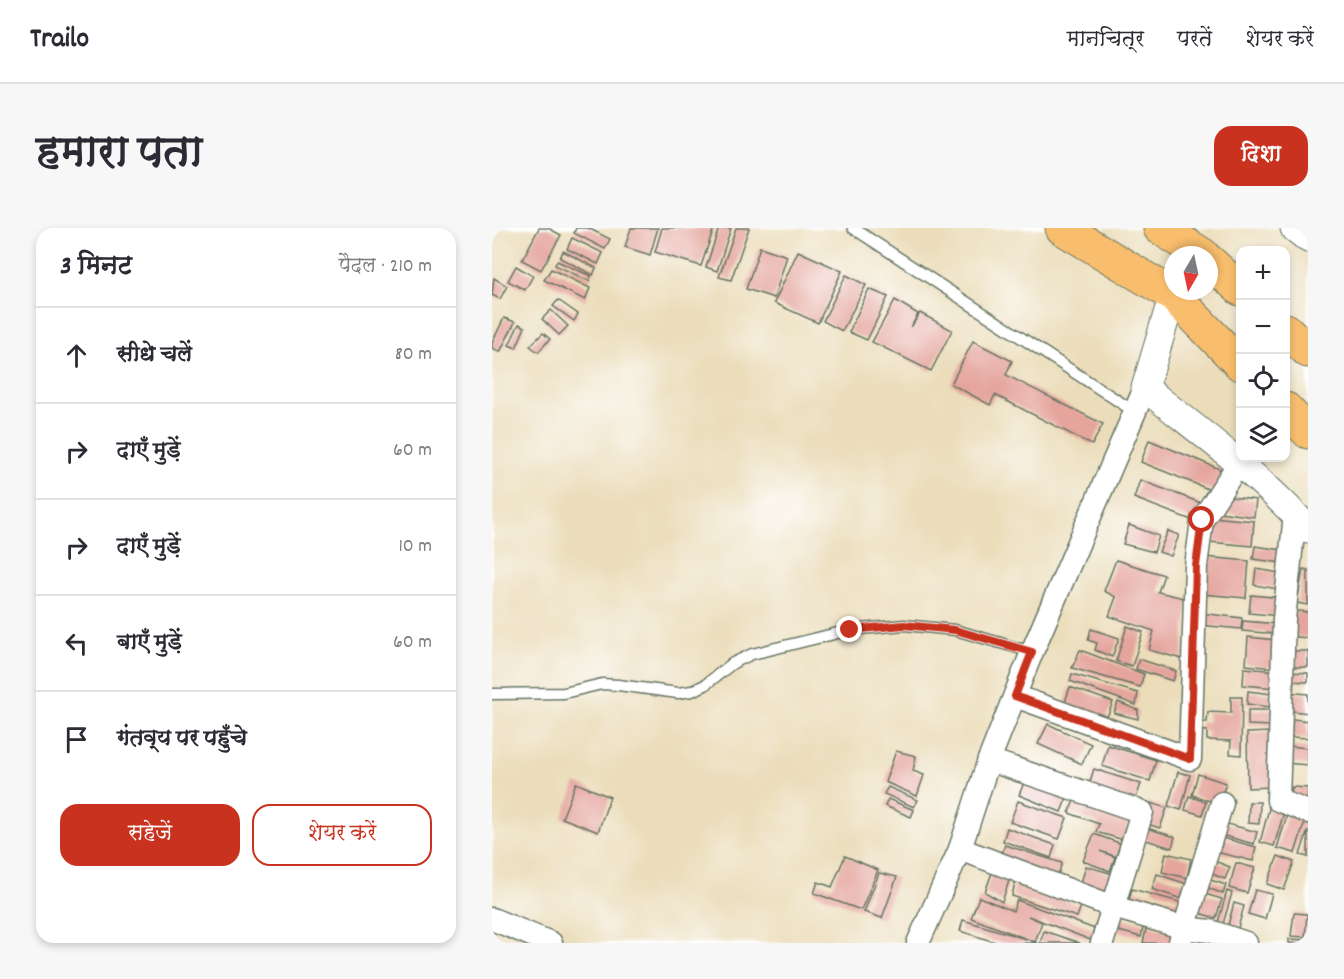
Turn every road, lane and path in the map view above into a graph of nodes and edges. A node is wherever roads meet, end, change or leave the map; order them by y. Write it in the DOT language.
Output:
graph roads {
  1 [pos="853,228"];
  2 [pos="1062,228"];
  3 [pos="1294,228"];
  4 [pos="1308,239"];
  5 [pos="1189,245"];
  6 [pos="1236,286"];
  7 [pos="1164,287"];
  8 [pos="1172,300"];
  9 [pos="1181,300"];
  10 [pos="1290,334"];
  11 [pos="1308,351"];
  12 [pos="1236,360"];
  13 [pos="1140,400"];
  14 [pos="1290,413"];
  15 [pos="1308,432"];
  16 [pos="1239,464"];
  17 [pos="1301,522"];
  18 [pos="1032,652"];
  19 [pos="492,694"];
  20 [pos="1015,696"];
  21 [pos="989,760"];
  22 [pos="1222,803"];
  23 [pos="1308,812"];
  24 [pos="960,849"];
  25 [pos="1114,907"];
  26 [pos="492,918"];
  27 [pos="1182,936"];
  28 [pos="552,943"];
  29 [pos="918,943"];
  30 [pos="1102,943"];
  31 [pos="1246,943"];
  1 -- 13 [label="lane"];
  2 -- 7 [label="main road"];
  3 -- 4 [label="street"];
  5 -- 6 [label="main road"];
  8 -- 13 [label="street"];
  9 -- 12 [label="main road"];
  10 -- 11 [label="main road"];
  13 -- 16 [label="street"];
  13 -- 18 [label="street"];
  14 -- 15 [label="main road"];
  16 -- 17 [label="street"];
  16 -- 20 [label="street"];
  17 -- 23 [label="street"];
  18 -- 19 [label="lane"];
  18 -- 20 [label="street"];
  20 -- 21 [label="street"];
  21 -- 24 [label="street"];
  21 -- 25 [label="street"];
  22 -- 27 [label="street"];
  24 -- 25 [label="street"];
  24 -- 29 [label="street"];
  25 -- 27 [label="street"];
  25 -- 30 [label="street"];
  26 -- 28 [label="street"];
  27 -- 31 [label="street"];
}
